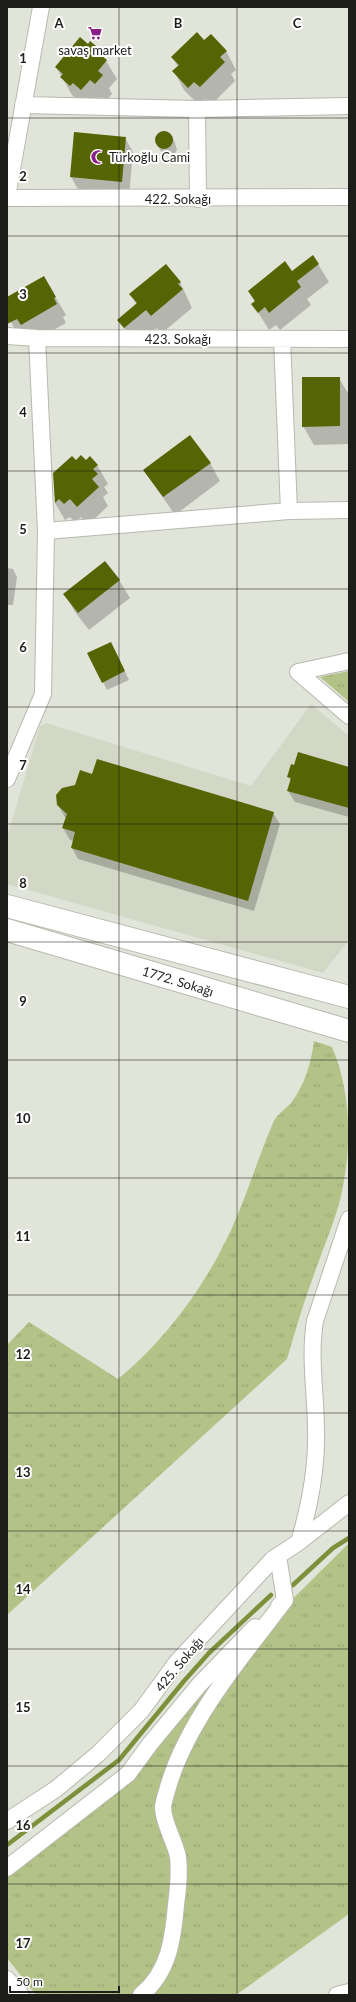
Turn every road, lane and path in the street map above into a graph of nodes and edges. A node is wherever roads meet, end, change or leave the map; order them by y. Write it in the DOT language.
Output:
graph roads {
  1 [pos="41,7"];
  2 [pos="23,105"];
  3 [pos="349,106"];
  4 [pos="197,109"];
  5 [pos="349,197"];
  6 [pos="7,198"];
  7 [pos="198,199"];
  8 [pos="7,336"];
  9 [pos="37,338"];
  10 [pos="282,339"];
  11 [pos="349,339"];
  12 [pos="349,510"];
  13 [pos="289,511"];
  14 [pos="46,531"];
  15 [pos="349,661"];
  16 [pos="349,716"];
  17 [pos="7,779"];
  18 [pos="7,906"];
  19 [pos="7,930"];
  20 [pos="349,997"];
  21 [pos="349,1030"];
  22 [pos="349,1219"];
  23 [pos="349,1503"];
  24 [pos="299,1542"];
  25 [pos="278,1556"];
  26 [pos="285,1600"];
  27 [pos="7,1821"];
  28 [pos="7,1868"];
  29 [pos="7,1979"];
  30 [pos="349,1992"];
  31 [pos="21,1995"];
  32 [pos="141,1995"];
  33 [pos="337,1995"];
  1 -- 2 [label="street"];
  2 -- 4 [label="street"];
  2 -- 6 [label="street"];
  3 -- 4 [label="street"];
  4 -- 7 [label="street"];
  5 -- 7 [label="street, 422. Sokağı"];
  6 -- 7 [label="street, 422. Sokağı"];
  8 -- 9 [label="street, 423. Sokağı"];
  9 -- 10 [label="street, 423. Sokağı"];
  9 -- 14 [label="street"];
  10 -- 11 [label="street, 423. Sokağı"];
  10 -- 13 [label="street"];
  12 -- 13 [label="street"];
  13 -- 14 [label="street"];
  14 -- 17 [label="street"];
  15 -- 16 [label="street"];
  18 -- 20 [label="street, 1772. Sokağı"];
  19 -- 21 [label="street, 1772. Sokağı"];
  22 -- 24 [label="street"];
  23 -- 24 [label="street, 425. Sokağı"];
  24 -- 25 [label="street, 425. Sokağı"];
  25 -- 26 [label="street"];
  25 -- 27 [label="street, 425. Sokağı"];
  26 -- 28 [label="street"];
  26 -- 32 [label="street"];
  29 -- 31 [label="street"];
  30 -- 33 [label="street"];
}
